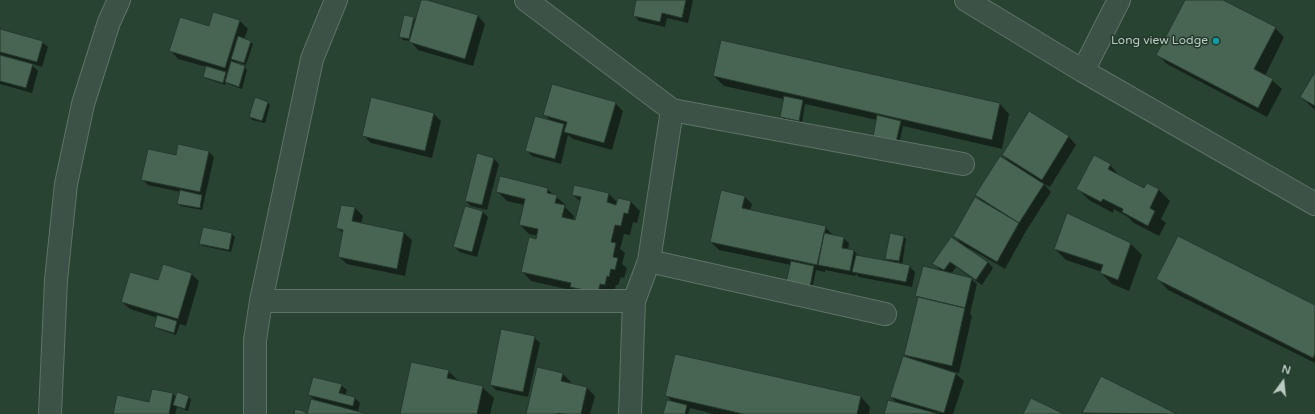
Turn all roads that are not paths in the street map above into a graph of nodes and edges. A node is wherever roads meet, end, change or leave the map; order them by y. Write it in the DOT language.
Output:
graph roads {
  1 [pos="119,0"];
  2 [pos="336,0"];
  3 [pos="526,0"];
  4 [pos="966,0"];
  5 [pos="1119,0"];
  6 [pos="1084,71"];
  7 [pos="672,110"];
  8 [pos="963,164"];
  9 [pos="1315,204"];
  10 [pos="649,261"];
  11 [pos="261,301"];
  12 [pos="634,301"];
  13 [pos="885,314"];
  14 [pos="50,414"];
  15 [pos="255,414"];
  16 [pos="630,414"];
  1 -- 14 [label="street"];
  2 -- 11 [label="street"];
  3 -- 7 [label="street"];
  4 -- 6 [label="street"];
  5 -- 6 [label="street"];
  6 -- 9 [label="street"];
  7 -- 8 [label="street"];
  7 -- 10 [label="street"];
  10 -- 12 [label="street"];
  10 -- 13 [label="street"];
  11 -- 12 [label="street"];
  11 -- 15 [label="street"];
  12 -- 16 [label="street"];
}
